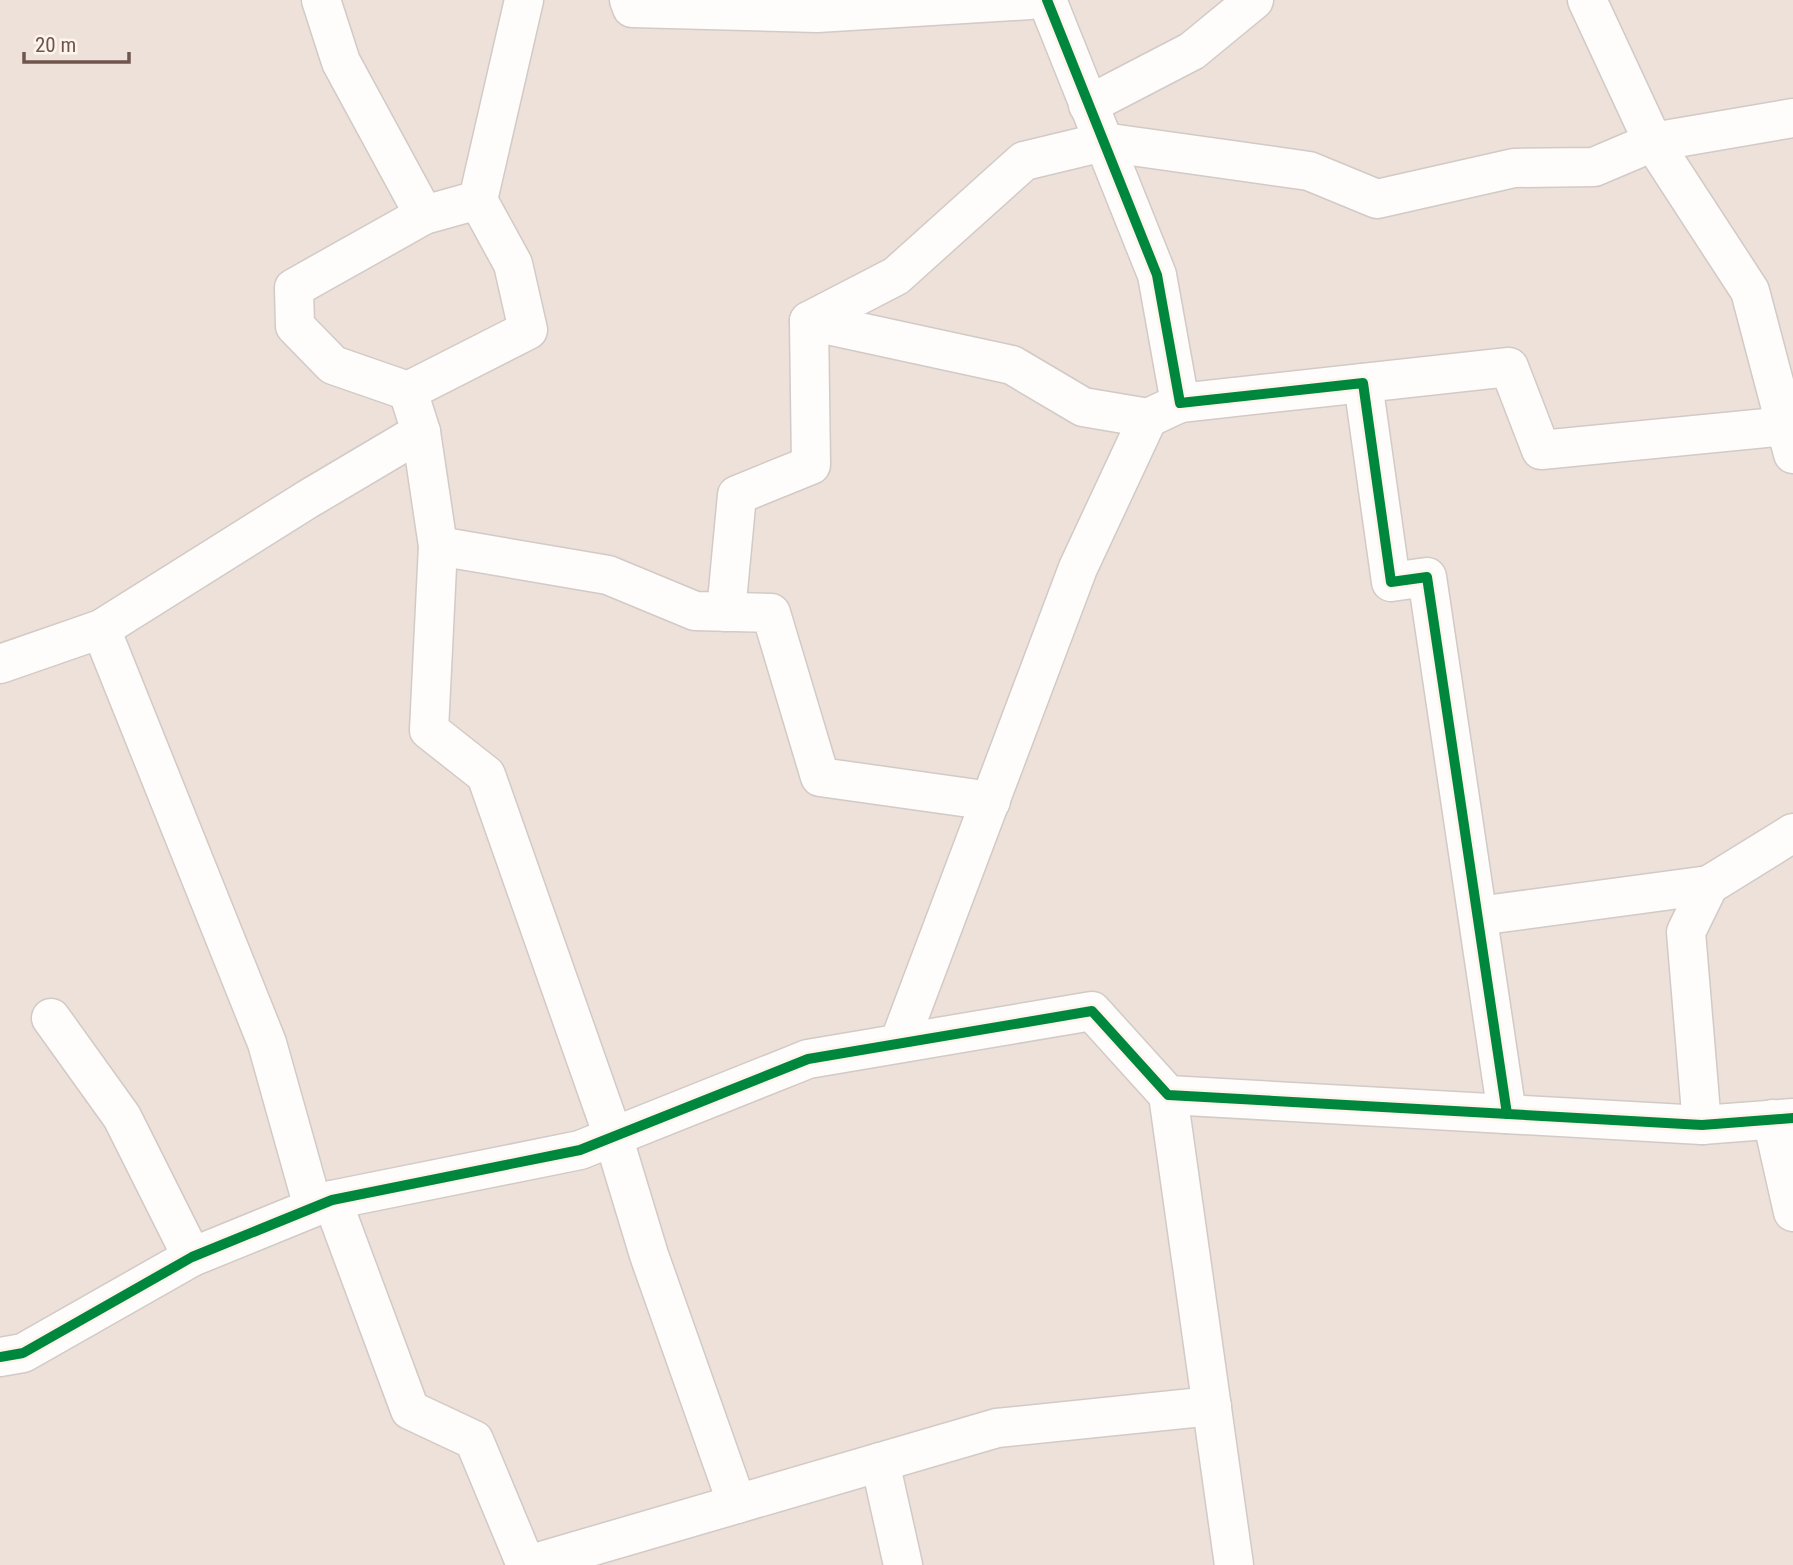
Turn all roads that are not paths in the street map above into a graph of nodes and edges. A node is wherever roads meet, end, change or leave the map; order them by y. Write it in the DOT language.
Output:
graph roads {
  1 [pos="321,0"];
  2 [pos="524,0"];
  3 [pos="1030,0"];
  4 [pos="1047,0"];
  5 [pos="1254,0"];
  6 [pos="1587,0"];
  7 [pos="625,3"];
  8 [pos="1088,105"];
  9 [pos="1793,118"];
  10 [pos="1102,142"];
  11 [pos="1653,142"];
  12 [pos="478,200"];
  13 [pos="424,215"];
  14 [pos="809,321"];
  15 [pos="1363,383"];
  16 [pos="408,391"];
  17 [pos="1164,411"];
  18 [pos="421,432"];
  19 [pos="1789,440"];
  20 [pos="438,546"];
  21 [pos="726,612"];
  22 [pos="101,629"];
  23 [pos="0,664"];
  24 [pos="991,801"];
  25 [pos="1793,833"];
  26 [pos="1709,885"];
  27 [pos="1478,916"];
  28 [pos="51,1018"];
  29 [pos="899,1043"];
  30 [pos="1168,1095"];
  31 [pos="1507,1114"];
  32 [pos="1782,1118"];
  33 [pos="1702,1125"];
  34 [pos="613,1136"];
  35 [pos="323,1204"];
  36 [pos="1793,1212"];
  37 [pos="192,1257"];
  38 [pos="0,1357"];
  39 [pos="1212,1406"];
  40 [pos="880,1462"];
  41 [pos="737,1504"];
  42 [pos="527,1565"];
  43 [pos="903,1565"];
  44 [pos="1234,1565"];
  1 -- 13 [label="street"];
  2 -- 12 [label="street"];
  3 -- 7 [label="street"];
  4 -- 8 [label="street"];
  5 -- 8 [label="street"];
  6 -- 11 [label="street"];
  8 -- 10 [label="street"];
  9 -- 11 [label="street"];
  10 -- 11 [label="street"];
  10 -- 14 [label="street"];
  10 -- 17 [label="street"];
  11 -- 19 [label="street"];
  12 -- 13 [label="street"];
  12 -- 16 [label="street"];
  13 -- 16 [label="street"];
  14 -- 17 [label="street"];
  14 -- 21 [label="street"];
  15 -- 17 [label="street"];
  15 -- 19 [label="street"];
  15 -- 27 [label="street"];
  16 -- 18 [label="street"];
  17 -- 24 [label="street"];
  18 -- 20 [label="street"];
  18 -- 22 [label="street"];
  20 -- 21 [label="street"];
  20 -- 34 [label="street"];
  21 -- 24 [label="street"];
  22 -- 23 [label="street"];
  22 -- 35 [label="street"];
  24 -- 29 [label="street"];
  25 -- 26 [label="street"];
  26 -- 27 [label="street"];
  26 -- 33 [label="street"];
  27 -- 31 [label="street"];
  28 -- 37 [label="street"];
  29 -- 30 [label="street"];
  29 -- 34 [label="street"];
  30 -- 31 [label="street"];
  30 -- 39 [label="street"];
  31 -- 33 [label="street"];
  32 -- 33 [label="street"];
  32 -- 36 [label="street"];
  34 -- 35 [label="street"];
  34 -- 41 [label="street"];
  35 -- 37 [label="street"];
  35 -- 42 [label="street"];
  37 -- 38 [label="street"];
  39 -- 40 [label="street"];
  39 -- 44 [label="street"];
  40 -- 41 [label="street"];
  40 -- 43 [label="street"];
  41 -- 42 [label="street"];
}
